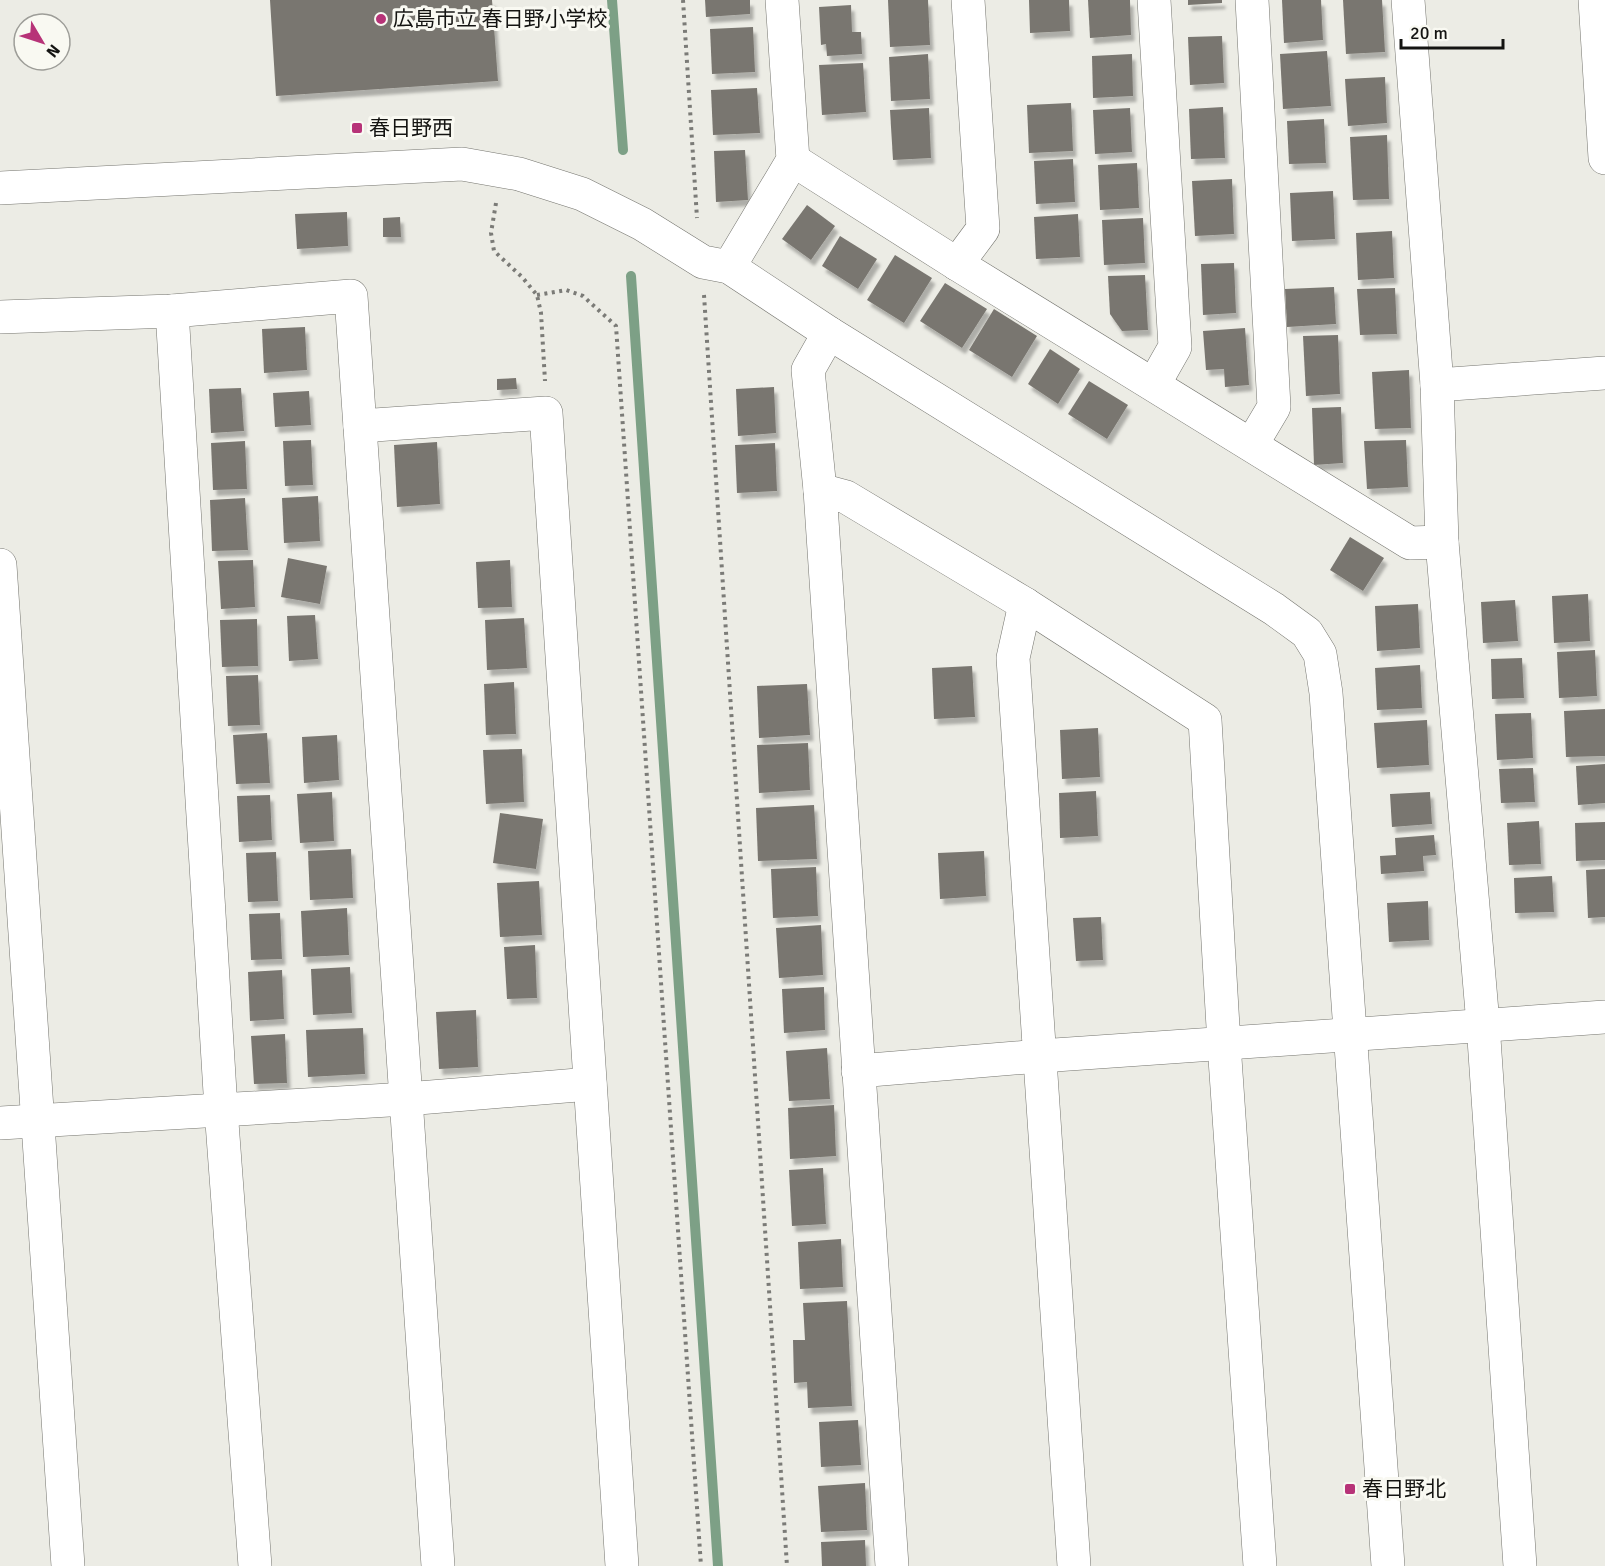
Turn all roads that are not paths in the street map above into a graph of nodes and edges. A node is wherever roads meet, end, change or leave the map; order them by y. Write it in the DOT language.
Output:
graph roads {
  1 [pos="782,0"];
  2 [pos="968,0"];
  3 [pos="1155,0"];
  4 [pos="1252,0"];
  5 [pos="1408,0"];
  6 [pos="1595,0"];
  7 [pos="1605,158"];
  8 [pos="793,160"];
  9 [pos="0,188"];
  10 [pos="957,264"];
  11 [pos="729,267"];
  12 [pos="172,311"];
  13 [pos="0,317"];
  14 [pos="829,333"];
  15 [pos="1605,374"];
  16 [pos="1154,384"];
  17 [pos="1437,385"];
  18 [pos="360,426"];
  19 [pos="1252,444"];
  20 [pos="820,490"];
  21 [pos="1442,542"];
  22 [pos="0,565"];
  23 [pos="1025,604"];
  24 [pos="1605,1017"];
  25 [pos="1483,1024"];
  26 [pos="1351,1034"];
  27 [pos="1224,1044"];
  28 [pos="1040,1056"];
  29 [pos="858,1071"];
  30 [pos="590,1084"];
  31 [pos="406,1099"];
  32 [pos="221,1109"];
  33 [pos="38,1121"];
  34 [pos="0,1124"];
  35 [pos="68,1566"];
  36 [pos="255,1566"];
  37 [pos="438,1566"];
  38 [pos="622,1566"];
  39 [pos="892,1566"];
  40 [pos="1074,1566"];
  41 [pos="1260,1566"];
  42 [pos="1388,1566"];
  43 [pos="1520,1566"];
  1 -- 8 [label="street"];
  2 -- 10 [label="street"];
  3 -- 16 [label="street"];
  4 -- 19 [label="street"];
  5 -- 17 [label="street"];
  6 -- 7 [label="street"];
  8 -- 10 [label="street"];
  8 -- 11 [label="street"];
  9 -- 11 [label="street"];
  10 -- 16 [label="street"];
  11 -- 14 [label="street"];
  12 -- 13 [label="street"];
  12 -- 18 [label="street"];
  12 -- 32 [label="street"];
  14 -- 20 [label="street"];
  14 -- 26 [label="street"];
  15 -- 17 [label="street"];
  16 -- 19 [label="street"];
  17 -- 21 [label="street"];
  18 -- 30 [label="street"];
  18 -- 31 [label="street"];
  19 -- 21 [label="street"];
  20 -- 23 [label="street"];
  20 -- 29 [label="street"];
  21 -- 25 [label="street"];
  22 -- 33 [label="street"];
  23 -- 27 [label="street"];
  23 -- 28 [label="street"];
  24 -- 25 [label="street"];
  25 -- 26 [label="street"];
  25 -- 43 [label="street"];
  26 -- 27 [label="street"];
  26 -- 42 [label="street"];
  27 -- 28 [label="street"];
  27 -- 41 [label="street"];
  28 -- 29 [label="street"];
  28 -- 40 [label="street"];
  29 -- 39 [label="street"];
  30 -- 31 [label="street"];
  30 -- 38 [label="street"];
  31 -- 32 [label="street"];
  31 -- 37 [label="street"];
  32 -- 33 [label="street"];
  32 -- 36 [label="street"];
  33 -- 34 [label="street"];
  33 -- 35 [label="street"];
}
